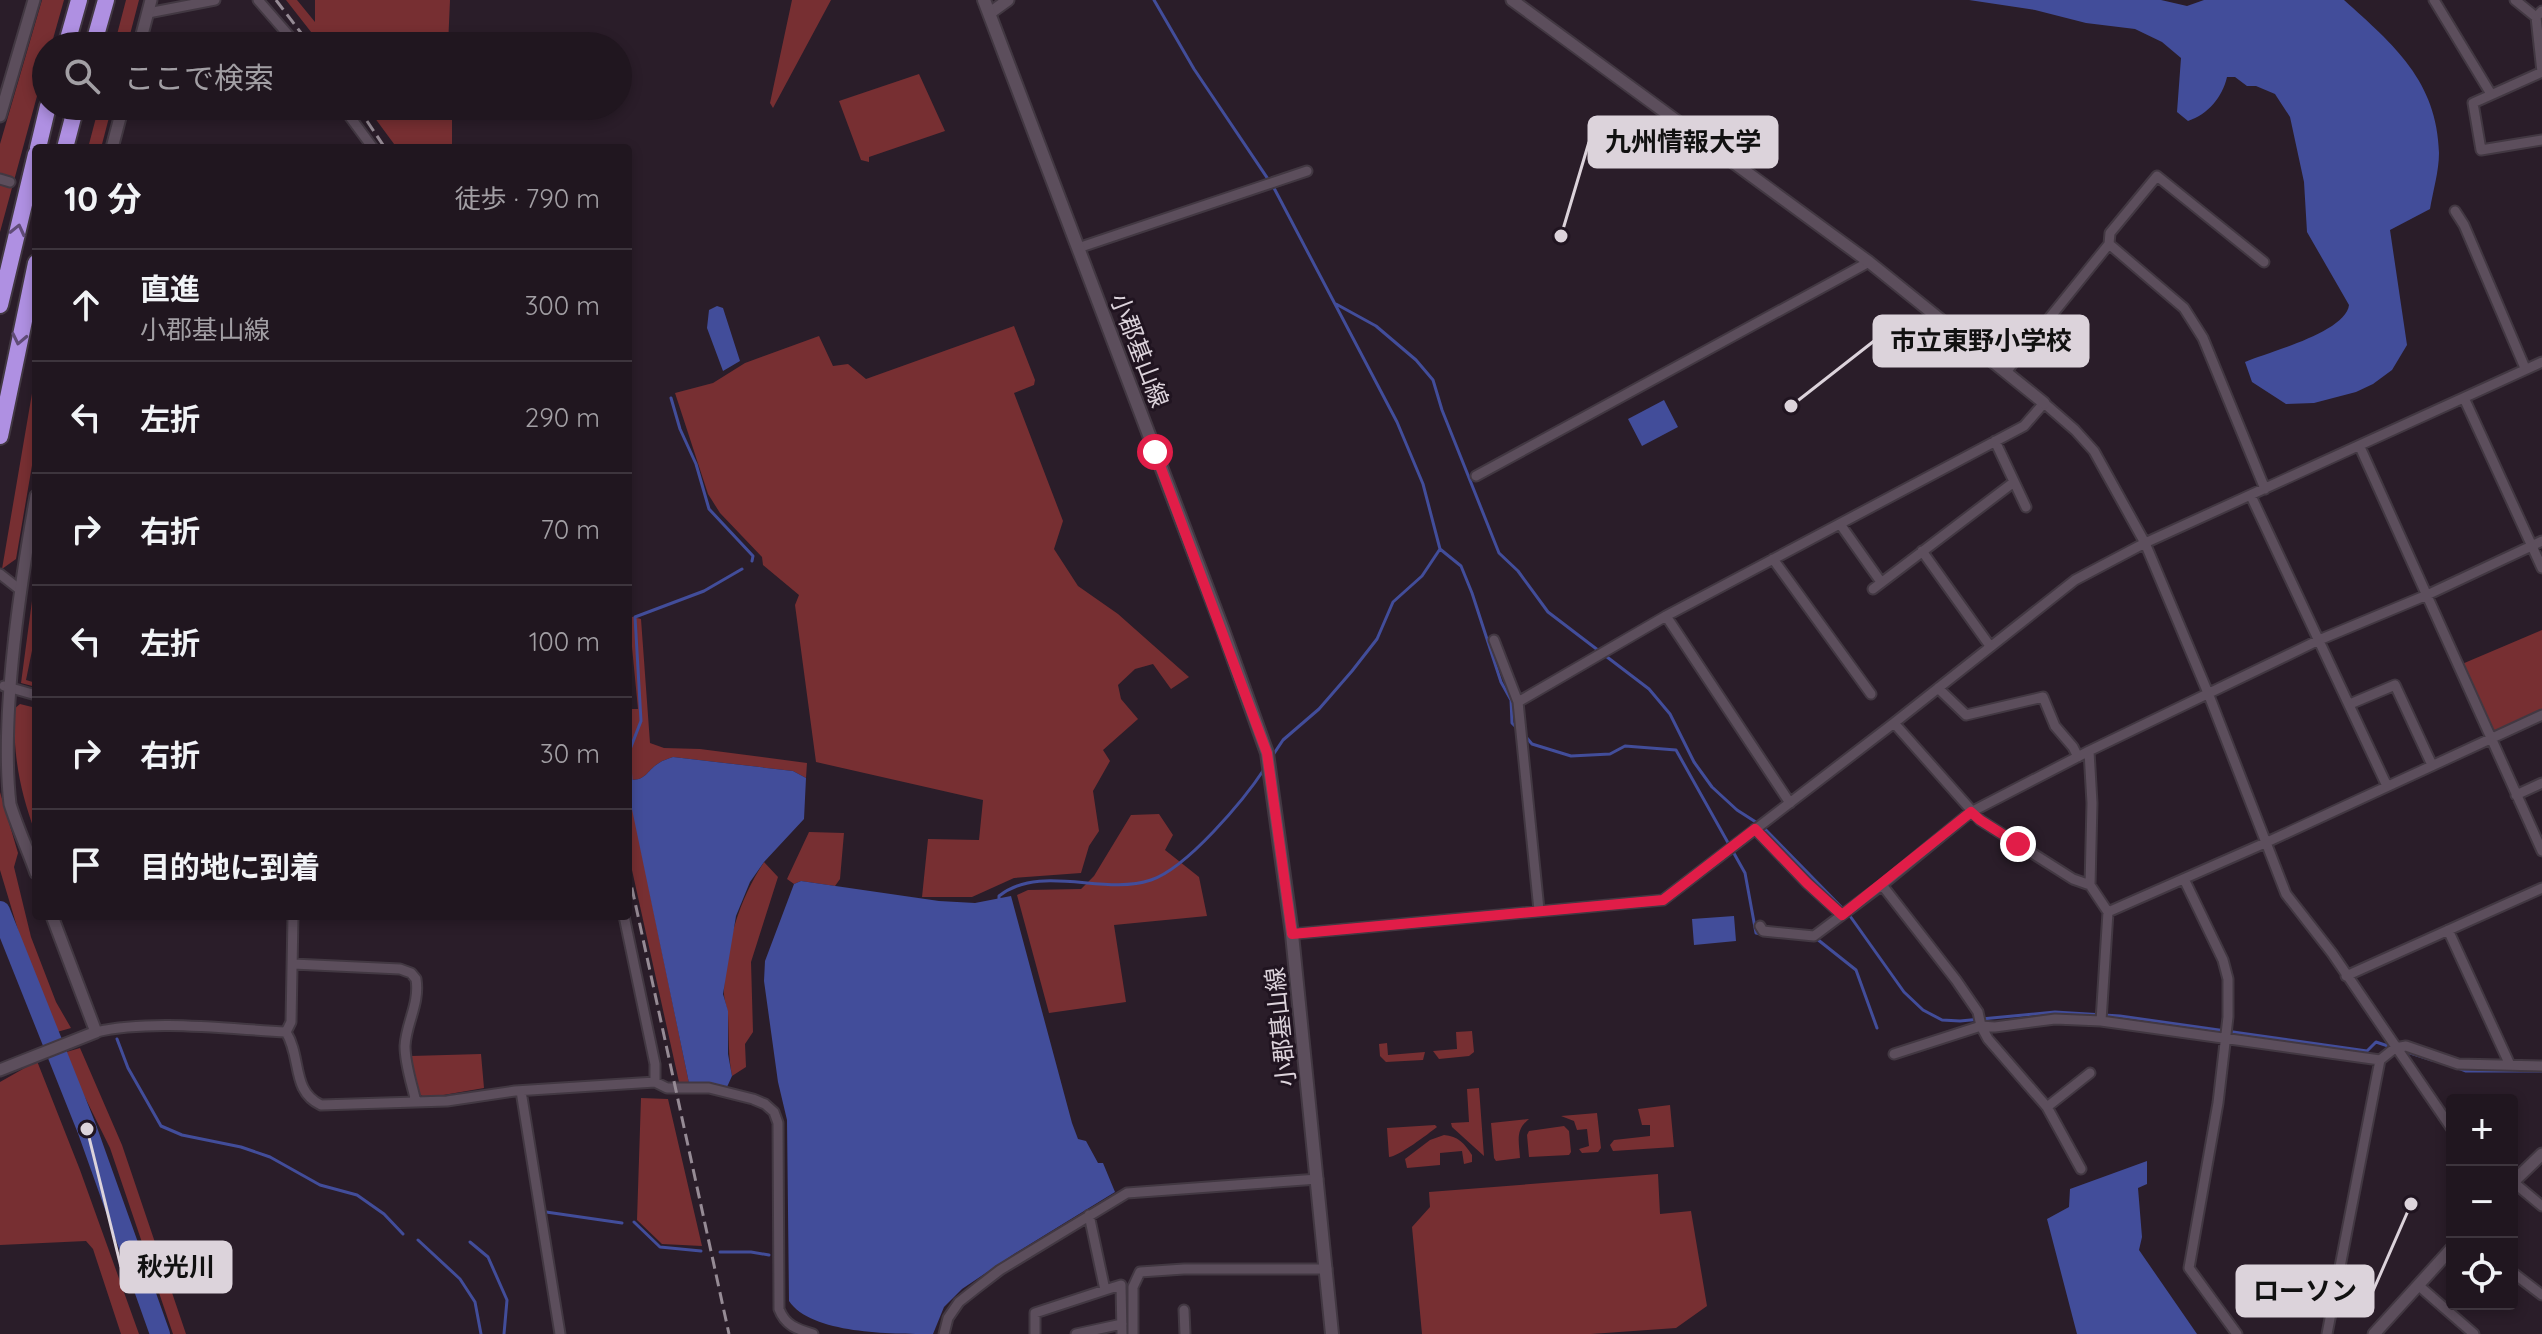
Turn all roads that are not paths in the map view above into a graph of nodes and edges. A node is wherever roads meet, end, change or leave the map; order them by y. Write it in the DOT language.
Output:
graph roads {
  1 [pos="34,0"];
  2 [pos="79,0"];
  3 [pos="106,0"];
  4 [pos="151,0"];
  5 [pos="215,0"];
  6 [pos="258,0"];
  7 [pos="984,0"];
  8 [pos="1008,0"];
  9 [pos="1512,0"];
  10 [pos="2434,0"];
  11 [pos="2515,0"];
  12 [pos="148,13"];
  13 [pos="990,13"];
  14 [pos="2539,14"];
  15 [pos="70,32"];
  16 [pos="97,32"];
  17 [pos="143,32"];
  18 [pos="286,32"];
  19 [pos="2542,72"];
  20 [pos="2491,94"];
  21 [pos="0,116"];
  22 [pos="45,120"];
  23 [pos="72,120"];
  24 [pos="119,120"];
  25 [pos="352,120"];
  26 [pos="2542,140"];
  27 [pos="39,144"];
  28 [pos="66,144"];
  29 [pos="113,144"];
  30 [pos="370,144"];
  31 [pos="32,171"];
  32 [pos="1307,171"];
  33 [pos="2455,211"];
  34 [pos="2109,244"];
  35 [pos="1078,248"];
  36 [pos="1869,262"];
  37 [pos="2264,262"];
  38 [pos="32,282"];
  39 [pos="0,305"];
  40 [pos="2542,362"];
  41 [pos="2525,368"];
  42 [pos="2006,372"];
  43 [pos="2464,398"];
  44 [pos="2044,403"];
  45 [pos="0,436"];
  46 [pos="1995,441"];
  47 [pos="2360,447"];
  48 [pos="1476,476"];
  49 [pos="2014,482"];
  50 [pos="2265,489"];
  51 [pos="2251,496"];
  52 [pos="2026,507"];
  53 [pos="32,518"];
  54 [pos="1840,524"];
  55 [pos="2145,543"];
  56 [pos="2537,544"];
  57 [pos="1922,551"];
  58 [pos="1773,559"];
  59 [pos="2542,568"];
  60 [pos="0,574"];
  61 [pos="19,589"];
  62 [pos="2427,595"];
  63 [pos="1666,616"];
  64 [pos="1494,640"];
  65 [pos="2319,640"];
  66 [pos="1990,646"];
  67 [pos="4,686"];
  68 [pos="1938,688"];
  69 [pos="2208,693"];
  70 [pos="32,694"];
  71 [pos="1871,694"];
  72 [pos="1518,702"];
  73 [pos="2350,704"];
  74 [pos="2542,715"];
  75 [pos="1894,723"];
  76 [pos="2491,738"];
  77 [pos="2089,751"];
  78 [pos="2078,757"];
  79 [pos="2432,765"];
  80 [pos="2542,783"];
  81 [pos="2387,786"];
  82 [pos="2516,795"];
  83 [pos="1790,803"];
  84 [pos="1971,812"];
  85 [pos="1755,829"];
  86 [pos="2265,843"];
  87 [pos="2542,851"];
  88 [pos="32,862"];
  89 [pos="2184,879"];
  90 [pos="1882,885"];
  91 [pos="2090,885"];
  92 [pos="2542,888"];
  93 [pos="1539,910"];
  94 [pos="2108,912"];
  95 [pos="1842,915"];
  96 [pos="54,920"];
  97 [pos="293,920"];
  98 [pos="625,920"];
  99 [pos="1760,926"];
  100 [pos="2448,930"];
  101 [pos="1292,934"];
  102 [pos="293,964"];
  103 [pos="2346,976"];
  104 [pos="2101,1021"];
  105 [pos="1981,1026"];
  106 [pos="96,1032"];
  107 [pos="286,1032"];
  108 [pos="2227,1038"];
  109 [pos="2395,1048"];
  110 [pos="1894,1054"];
  111 [pos="2380,1060"];
  112 [pos="2510,1065"];
  113 [pos="2542,1066"];
  114 [pos="0,1070"];
  115 [pos="2090,1073"];
  116 [pos="655,1082"];
  117 [pos="521,1091"];
  118 [pos="416,1102"];
  119 [pos="2047,1107"];
  120 [pos="2446,1120"];
  121 [pos="2542,1154"];
  122 [pos="2081,1169"];
  123 [pos="2518,1176"];
  124 [pos="1318,1179"];
  125 [pos="2518,1187"];
  126 [pos="2542,1206"];
  127 [pos="1089,1215"];
  128 [pos="2446,1255"];
  129 [pos="1327,1269"];
  130 [pos="2518,1277"];
  131 [pos="2418,1285"];
  132 [pos="1105,1290"];
  133 [pos="2542,1295"];
  134 [pos="1184,1310"];
  135 [pos="1122,1329"];
  136 [pos="2473,1333"];
  137 [pos="560,1334"];
  138 [pos="813,1334"];
  139 [pos="944,1334"];
  140 [pos="1035,1334"];
  141 [pos="1076,1334"];
  142 [pos="1133,1334"];
  143 [pos="1185,1334"];
  144 [pos="1332,1334"];
  145 [pos="2237,1334"];
  146 [pos="2327,1334"];
  147 [pos="2374,1334"];
  1 -- 21 [label="street"];
  2 -- 15 [label="highway"];
  3 -- 16 [label="highway"];
  4 -- 12 [label="street"];
  5 -- 12 [label="street"];
  6 -- 18 [label="street"];
  7 -- 13 [label="main road, 小郡基山線"];
  8 -- 13 [label="street"];
  9 -- 36 [label="street"];
  10 -- 20 [label="street"];
  11 -- 14 [label="street"];
  12 -- 17 [label="street"];
  13 -- 35 [label="main road, 小郡基山線"];
  14 -- 19 [label="street"];
  19 -- 20 [label="street"];
  20 -- 26 [label="street"];
  22 -- 27 [label="highway"];
  23 -- 28 [label="highway"];
  24 -- 29 [label="street"];
  25 -- 30 [label="street"];
  39 -- 31 [label="highway, one-way"];
  32 -- 35 [label="street"];
  33 -- 41 [label="street"];
  34 -- 37 [label="street"];
  34 -- 42 [label="street"];
  34 -- 50 [label="street"];
  35 -- 101 [label="main road, 小郡基山線"];
  36 -- 42 [label="street"];
  36 -- 48 [label="street"];
  38 -- 45 [label="highway, one-way"];
  40 -- 41 [label="street"];
  41 -- 43 [label="street"];
  42 -- 44 [label="street"];
  43 -- 47 [label="street"];
  43 -- 56 [label="street"];
  44 -- 46 [label="street"];
  44 -- 55 [label="street"];
  46 -- 49 [label="street"];
  46 -- 54 [label="street"];
  47 -- 50 [label="street"];
  47 -- 62 [label="street"];
  49 -- 52 [label="street"];
  49 -- 57 [label="street"];
  50 -- 51 [label="street"];
  51 -- 55 [label="street"];
  51 -- 65 [label="street"];
  53 -- 61 [label="street"];
  54 -- 57 [label="street"];
  54 -- 58 [label="street"];
  55 -- 66 [label="street"];
  55 -- 69 [label="street"];
  56 -- 59 [label="street"];
  56 -- 62 [label="street"];
  57 -- 66 [label="street"];
  58 -- 63 [label="street"];
  58 -- 71 [label="street"];
  60 -- 61 [label="street"];
  61 -- 67 [label="street"];
  62 -- 65 [label="street"];
  62 -- 76 [label="street"];
  63 -- 72 [label="street"];
  63 -- 83 [label="street"];
  64 -- 72 [label="street"];
  65 -- 69 [label="street"];
  65 -- 73 [label="street"];
  66 -- 68 [label="street"];
  67 -- 70 [label="street"];
  67 -- 88 [label="street"];
  68 -- 75 [label="street"];
  68 -- 78 [label="street"];
  69 -- 77 [label="street"];
  69 -- 86 [label="street"];
  72 -- 93 [label="street"];
  73 -- 79 [label="street"];
  73 -- 81 [label="street"];
  74 -- 76 [label="street"];
  75 -- 83 [label="street"];
  75 -- 84 [label="street"];
  76 -- 79 [label="street"];
  76 -- 82 [label="street"];
  77 -- 78 [label="street"];
  77 -- 91 [label="street"];
  78 -- 84 [label="street"];
  79 -- 81 [label="street"];
  80 -- 82 [label="street"];
  81 -- 86 [label="street"];
  82 -- 87 [label="street"];
  83 -- 85 [label="street"];
  84 -- 90 [label="street"];
  84 -- 91 [label="street"];
  85 -- 93 [label="street"];
  85 -- 95 [label="street"];
  86 -- 89 [label="street"];
  86 -- 103 [label="street"];
  89 -- 94 [label="street"];
  89 -- 108 [label="street"];
  90 -- 95 [label="street"];
  90 -- 105 [label="street"];
  91 -- 94 [label="street"];
  92 -- 100 [label="street"];
  93 -- 101 [label="street"];
  94 -- 104 [label="street"];
  95 -- 99 [label="street"];
  96 -- 106 [label="street"];
  97 -- 102 [label="street"];
  98 -- 116 [label="street"];
  100 -- 103 [label="street"];
  100 -- 112 [label="street"];
  101 -- 124 [label="main road, 小郡基山線"];
  102 -- 107 [label="street"];
  102 -- 118 [label="street"];
  103 -- 109 [label="street"];
  104 -- 105 [label="street"];
  104 -- 108 [label="street"];
  105 -- 110 [label="street"];
  105 -- 119 [label="street"];
  106 -- 107 [label="street"];
  106 -- 114 [label="street"];
  107 -- 118 [label="street"];
  108 -- 111 [label="street"];
  108 -- 145 [label="street"];
  109 -- 111 [label="street"];
  109 -- 112 [label="street"];
  109 -- 120 [label="street"];
  111 -- 146 [label="street"];
  112 -- 113 [label="street"];
  115 -- 119 [label="street"];
  116 -- 117 [label="street"];
  116 -- 138 [label="street"];
  117 -- 118 [label="street"];
  117 -- 137 [label="street"];
  119 -- 122 [label="street"];
  121 -- 123 [label="street"];
  124 -- 127 [label="street"];
  124 -- 129 [label="main road, 小郡基山線"];
  125 -- 126 [label="street"];
  127 -- 132 [label="street"];
  127 -- 139 [label="street"];
  128 -- 131 [label="street"];
  129 -- 142 [label="street"];
  129 -- 144 [label="main road, 小郡基山線"];
  130 -- 133 [label="street"];
  131 -- 136 [label="street"];
  131 -- 147 [label="street"];
  132 -- 135 [label="street"];
  132 -- 140 [label="street"];
  134 -- 143 [label="street"];
  135 -- 141 [label="street"];
}
